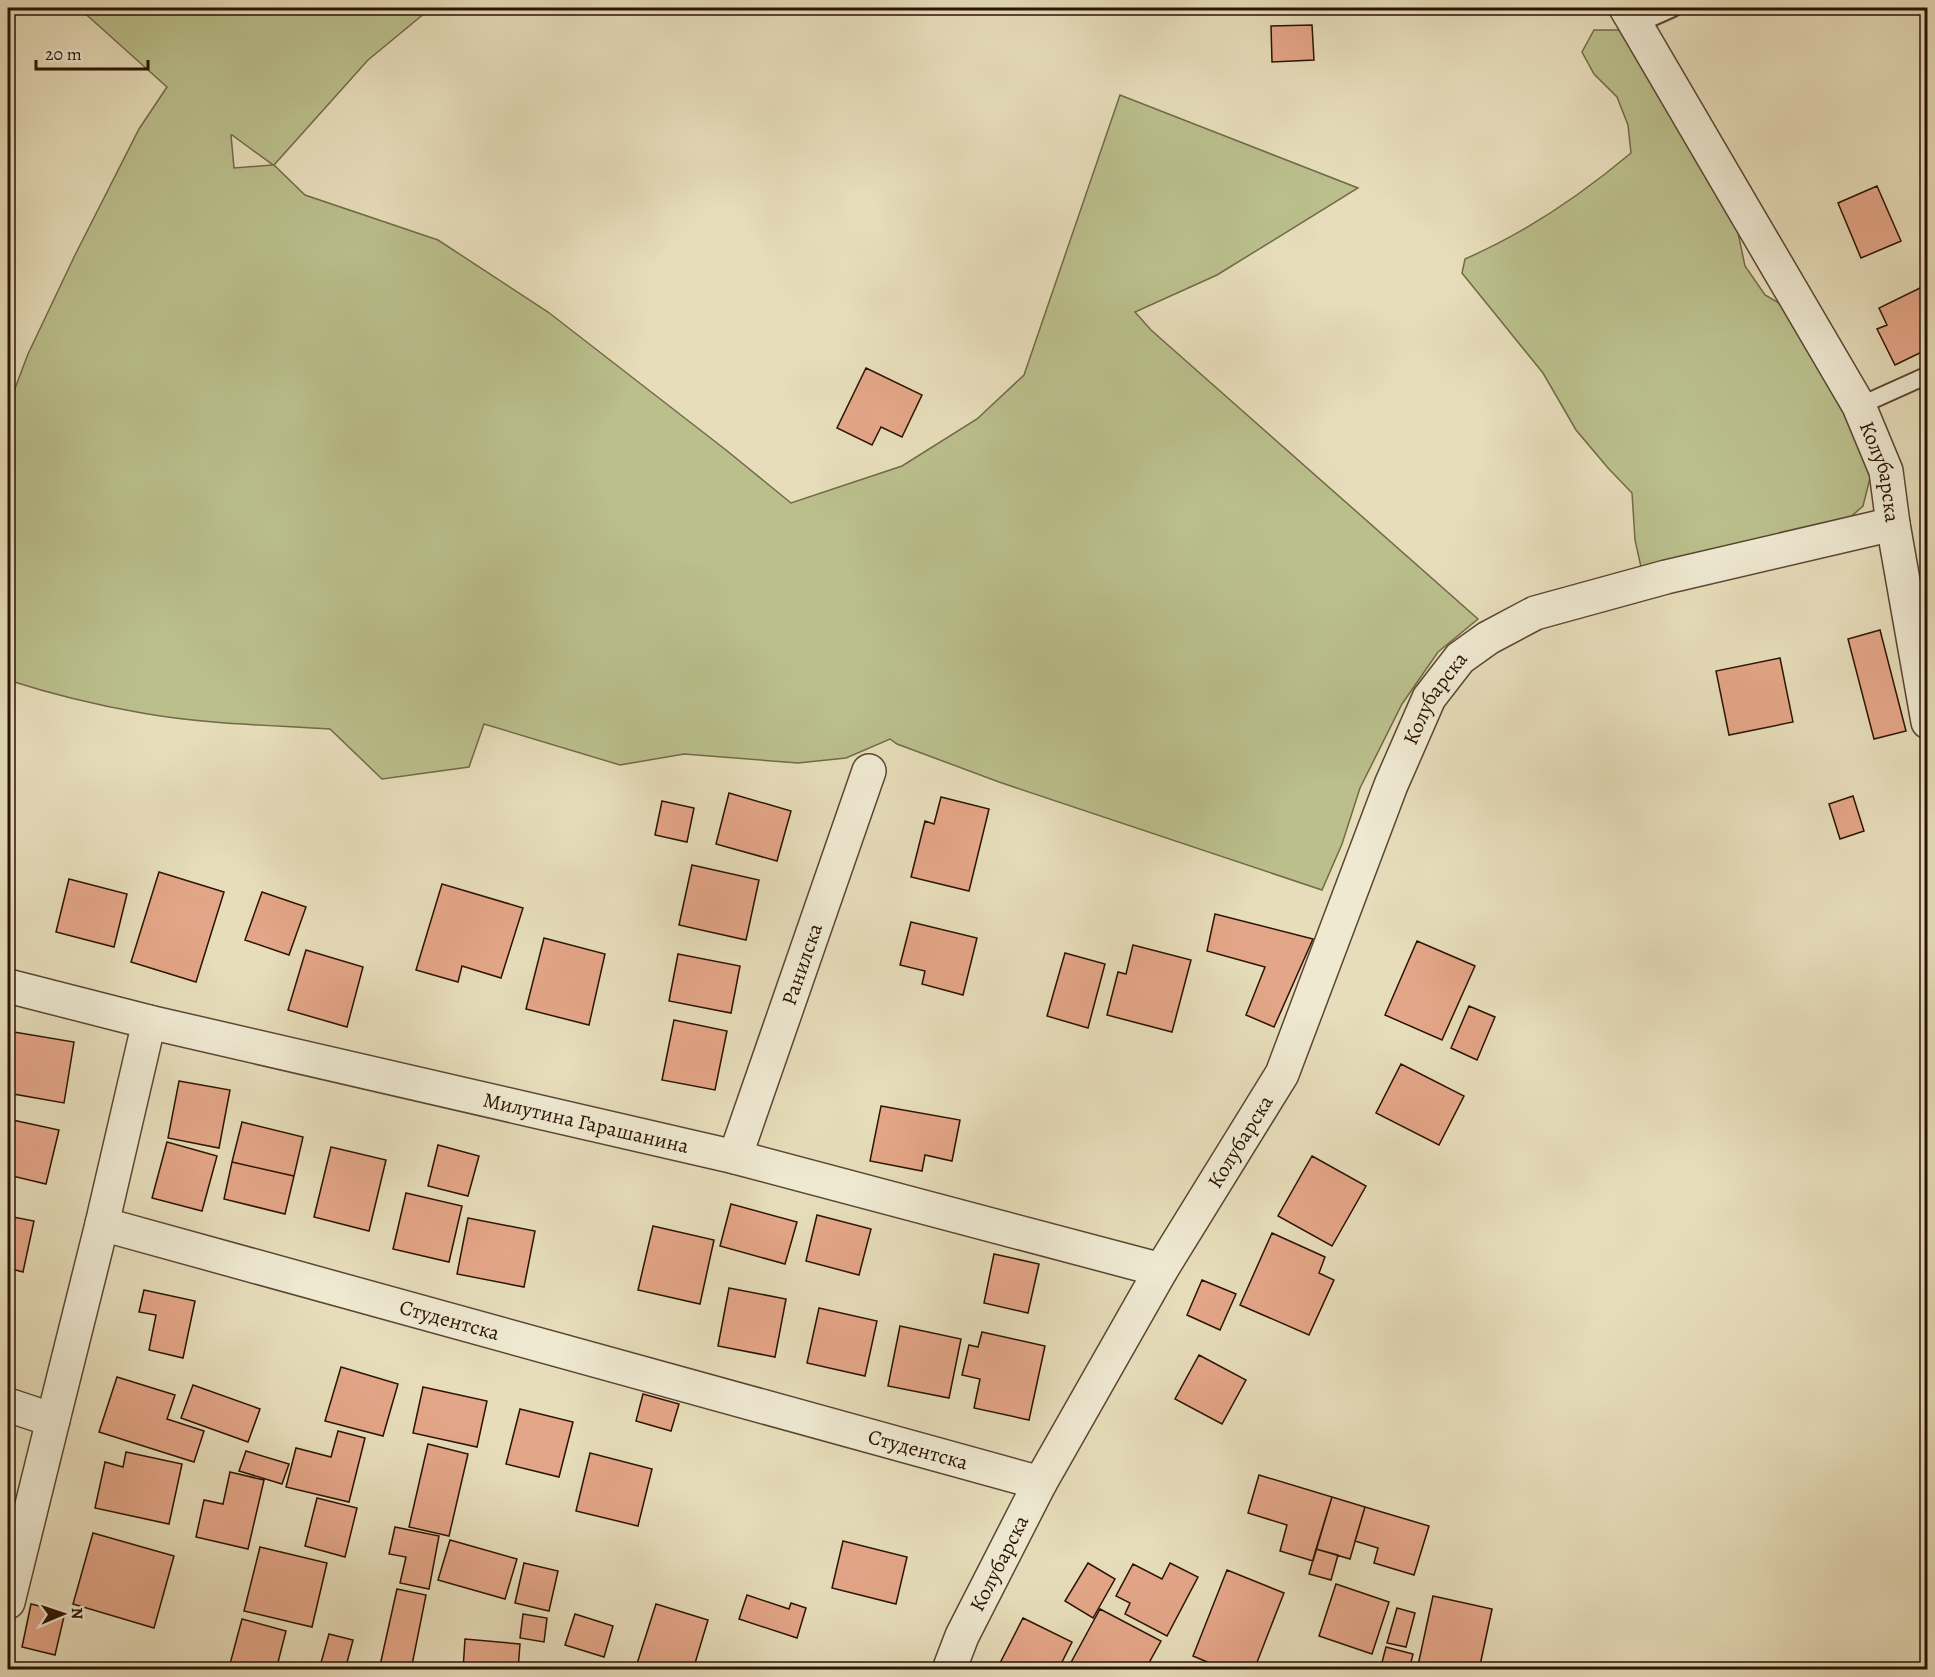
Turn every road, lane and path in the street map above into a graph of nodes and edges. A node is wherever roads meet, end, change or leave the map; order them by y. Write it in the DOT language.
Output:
graph roads {
  1 [pos="1673,8"];
  2 [pos="1630,16"];
  3 [pos="1928,375"];
  4 [pos="1859,405"];
  5 [pos="1893,524"];
  6 [pos="1928,722"];
  7 [pos="869,771"];
  8 [pos="8,986"];
  9 [pos="149,1022"];
  10 [pos="735,1157"];
  11 [pos="102,1224"];
  12 [pos="1161,1270"];
  13 [pos="8,1405"];
  14 [pos="52,1420"];
  15 [pos="1040,1483"];
  16 [pos="8,1602"];
  17 [pos="949,1670"];
  1 -- 2 [label="lane"];
  2 -- 4 [label="street, Колубарска"];
  3 -- 4 [label="lane"];
  4 -- 5 [label="street, Колубарска"];
  5 -- 6 [label="street"];
  5 -- 12 [label="street, Колубарска"];
  7 -- 10 [label="street, Ранилска"];
  8 -- 9 [label="street, Милутина Гарашанина"];
  9 -- 10 [label="street, Милутина Гарашанина"];
  9 -- 11 [label="street"];
  10 -- 12 [label="street, Милутина Гарашанина"];
  11 -- 14 [label="street"];
  11 -- 15 [label="street, Студентска"];
  12 -- 15 [label="street, Колубарска"];
  13 -- 14 [label="street"];
  14 -- 16 [label="street"];
  15 -- 17 [label="street, Колубарска"];
}
